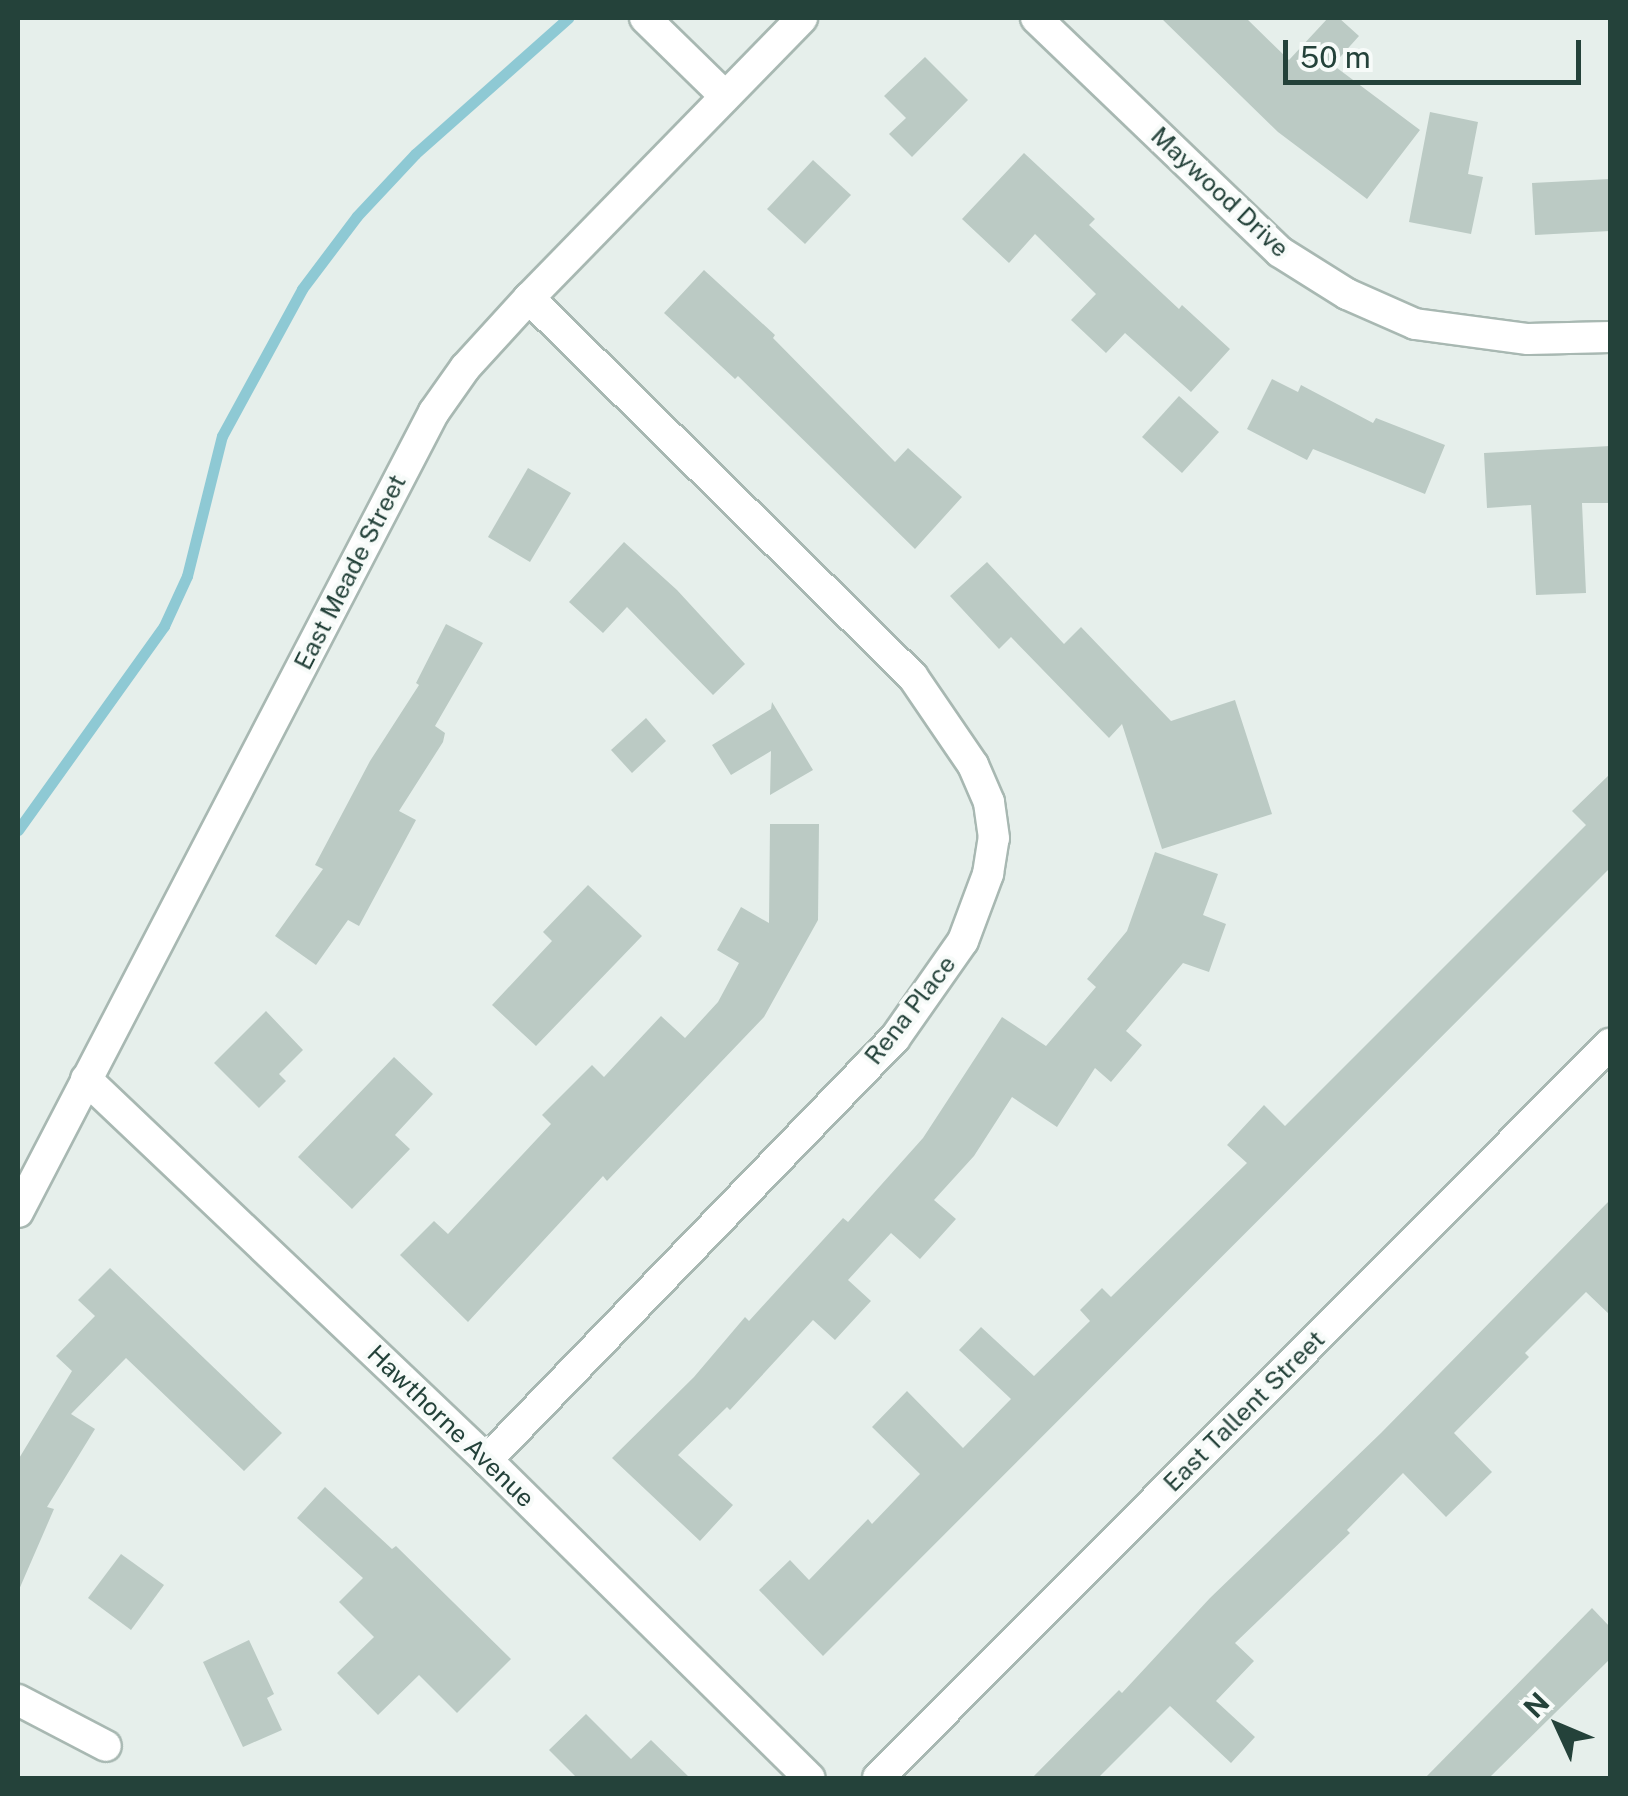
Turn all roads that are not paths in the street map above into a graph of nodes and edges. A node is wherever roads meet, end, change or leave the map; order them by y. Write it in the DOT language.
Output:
graph roads {
  1 [pos="645,18"];
  2 [pos="802,18"];
  3 [pos="1036,18"];
  4 [pos="724,96"];
  5 [pos="529,298"];
  6 [pos="1610,336"];
  7 [pos="1610,1044"];
  8 [pos="86,1079"];
  9 [pos="18,1212"];
  10 [pos="487,1460"];
  11 [pos="18,1700"];
  12 [pos="106,1746"];
  13 [pos="809,1778"];
  14 [pos="878,1778"];
  1 -- 4 [label="street"];
  2 -- 4 [label="street, East Meade Street"];
  3 -- 6 [label="street, Maywood Drive"];
  4 -- 5 [label="street, East Meade Street"];
  5 -- 8 [label="street, East Meade Street"];
  5 -- 10 [label="street, Rena Place"];
  7 -- 14 [label="street, East Tallent Street"];
  8 -- 9 [label="street, East Meade Street"];
  8 -- 10 [label="street, Hawthorne Avenue"];
  10 -- 13 [label="street, Hawthorne Avenue"];
  11 -- 12 [label="street"];
}
